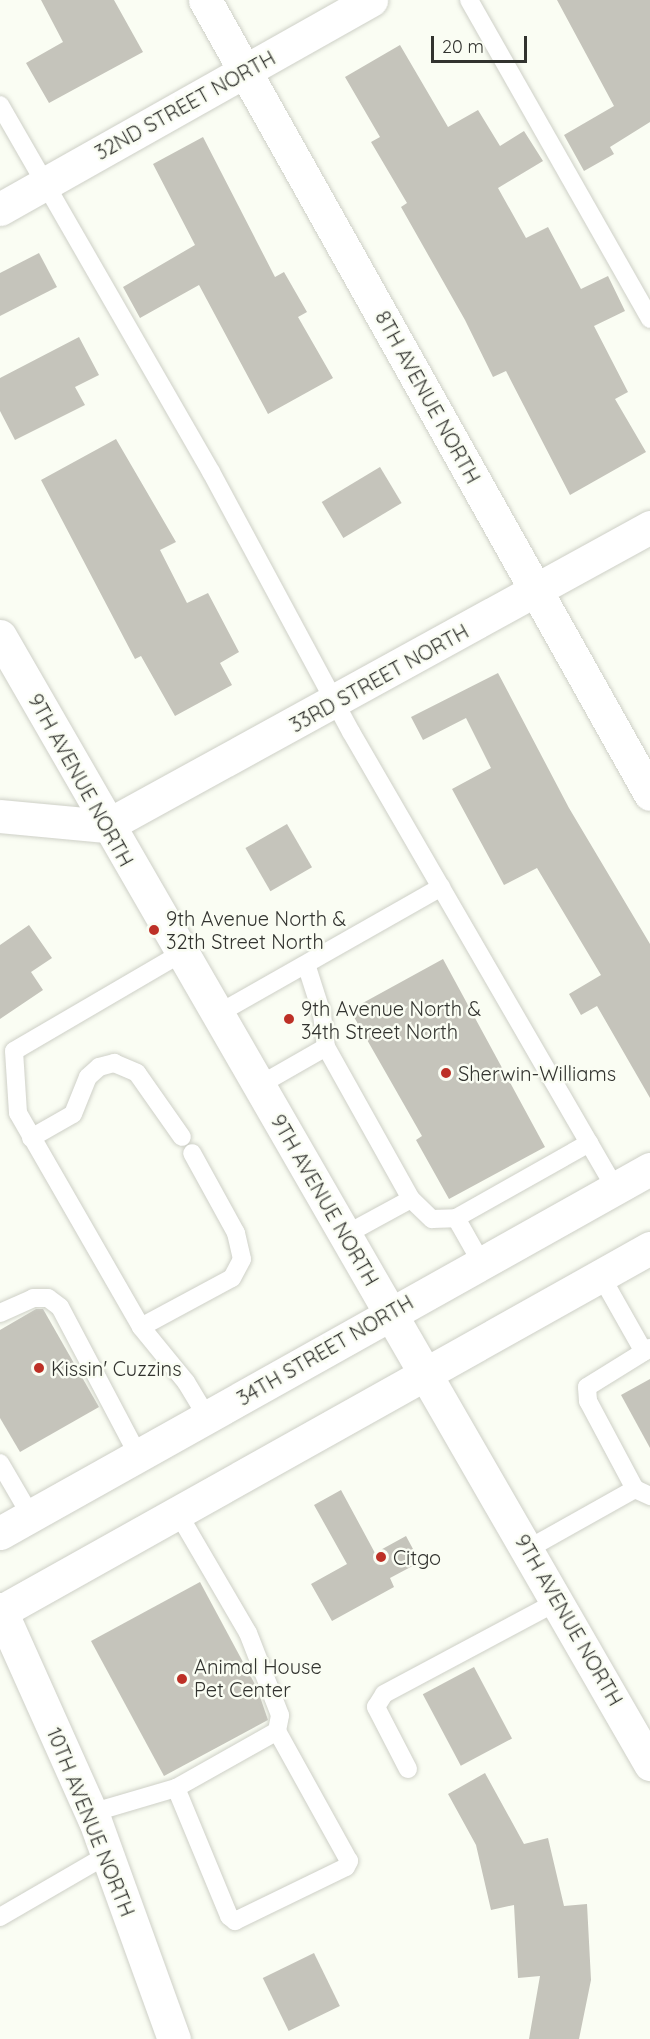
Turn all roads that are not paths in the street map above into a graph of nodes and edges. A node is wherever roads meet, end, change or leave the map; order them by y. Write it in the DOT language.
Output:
graph roads {
  1 [pos="205,0"];
  2 [pos="370,0"];
  3 [pos="470,0"];
  4 [pos="246,71"];
  5 [pos="0,105"];
  6 [pos="46,183"];
  7 [pos="0,209"];
  8 [pos="650,319"];
  9 [pos="650,527"];
  10 [pos="537,591"];
  11 [pos="0,636"];
  12 [pos="337,700"];
  13 [pos="650,794"];
  14 [pos="0,816"];
  15 [pos="106,826"];
  16 [pos="441,887"];
  17 [pos="180,954"];
  18 [pos="306,964"];
  19 [pos="216,1016"];
  20 [pos="326,1047"];
  21 [pos="258,1086"];
  22 [pos="32,1138"];
  23 [pos="589,1143"];
  24 [pos="650,1168"];
  25 [pos="615,1188"];
  26 [pos="411,1199"];
  27 [pos="456,1218"];
  28 [pos="345,1236"];
  29 [pos="650,1248"];
  30 [pos="481,1262"];
  31 [pos="601,1276"];
  32 [pos="0,1313"];
  33 [pos="390,1313"];
  34 [pos="141,1327"];
  35 [pos="647,1350"];
  36 [pos="427,1372"];
  37 [pos="207,1417"];
  38 [pos="138,1455"];
  39 [pos="0,1463"];
  40 [pos="642,1493"];
  41 [pos="178,1513"];
  42 [pos="31,1516"];
  43 [pos="0,1533"];
  44 [pos="528,1549"];
  45 [pos="558,1601"];
  46 [pos="0,1611"];
  47 [pos="277,1731"];
  48 [pos="650,1764"];
  49 [pos="408,1769"];
  50 [pos="176,1788"];
  51 [pos="92,1812"];
  52 [pos="107,1855"];
  53 [pos="0,1917"];
  54 [pos="174,2039"];
  1 -- 4 [label="main road, 8TH AVENUE NORTH"];
  2 -- 4 [label="main road, 32ND STREET NORTH"];
  3 -- 8 [label="lane"];
  4 -- 6 [label="main road, 32ND STREET NORTH"];
  4 -- 10 [label="main road, 8TH AVENUE NORTH"];
  5 -- 6 [label="lane"];
  6 -- 7 [label="main road, 32ND STREET NORTH"];
  6 -- 12 [label="lane"];
  9 -- 10 [label="main road, 33RD STREET NORTH"];
  10 -- 12 [label="main road, 33RD STREET NORTH"];
  10 -- 13 [label="main road, 8TH AVENUE NORTH"];
  11 -- 15 [label="main road, 9TH AVENUE NORTH"];
  12 -- 15 [label="main road, 33RD STREET NORTH"];
  12 -- 16 [label="lane"];
  14 -- 15 [label="main road"];
  15 -- 17 [label="main road, 9TH AVENUE NORTH"];
  16 -- 18 [label="lane"];
  16 -- 23 [label="lane"];
  17 -- 19 [label="main road, 9TH AVENUE NORTH"];
  17 -- 22 [label="lane"];
  18 -- 19 [label="lane"];
  18 -- 20 [label="lane"];
  19 -- 21 [label="main road, 9TH AVENUE NORTH"];
  20 -- 21 [label="lane"];
  20 -- 26 [label="lane"];
  21 -- 28 [label="main road, 9TH AVENUE NORTH"];
  22 -- 34 [label="lane"];
  22 -- 34 [label="lane"];
  23 -- 25 [label="lane"];
  23 -- 27 [label="lane"];
  24 -- 25 [label="main road, 34TH STREET NORTH"];
  25 -- 30 [label="main road, 34TH STREET NORTH"];
  26 -- 27 [label="lane"];
  26 -- 28 [label="lane"];
  27 -- 30 [label="lane"];
  28 -- 33 [label="main road, 9TH AVENUE NORTH"];
  29 -- 31 [label="main road"];
  30 -- 33 [label="main road, 34TH STREET NORTH"];
  31 -- 35 [label="lane"];
  31 -- 36 [label="main road"];
  32 -- 38 [label="lane"];
  33 -- 36 [label="main road, 9TH AVENUE NORTH"];
  33 -- 37 [label="main road, 34TH STREET NORTH"];
  34 -- 37 [label="lane"];
  35 -- 40 [label="lane"];
  36 -- 41 [label="main road"];
  36 -- 44 [label="main road, 9TH AVENUE NORTH"];
  37 -- 38 [label="main road, 34TH STREET NORTH"];
  38 -- 42 [label="main road, 34TH STREET NORTH"];
  39 -- 42 [label="lane"];
  40 -- 44 [label="lane"];
  41 -- 46 [label="main road"];
  41 -- 47 [label="lane"];
  42 -- 43 [label="main road, 34TH STREET NORTH"];
  44 -- 45 [label="main road, 9TH AVENUE NORTH"];
  45 -- 48 [label="main road, 9TH AVENUE NORTH"];
  45 -- 49 [label="lane"];
  46 -- 51 [label="main road, 10TH AVENUE NORTH"];
  47 -- 50 [label="lane"];
  47 -- 50 [label="lane"];
  50 -- 51 [label="lane"];
  51 -- 52 [label="main road, 10TH AVENUE NORTH"];
  52 -- 53 [label="lane"];
  52 -- 54 [label="main road, 10TH AVENUE NORTH"];
}
